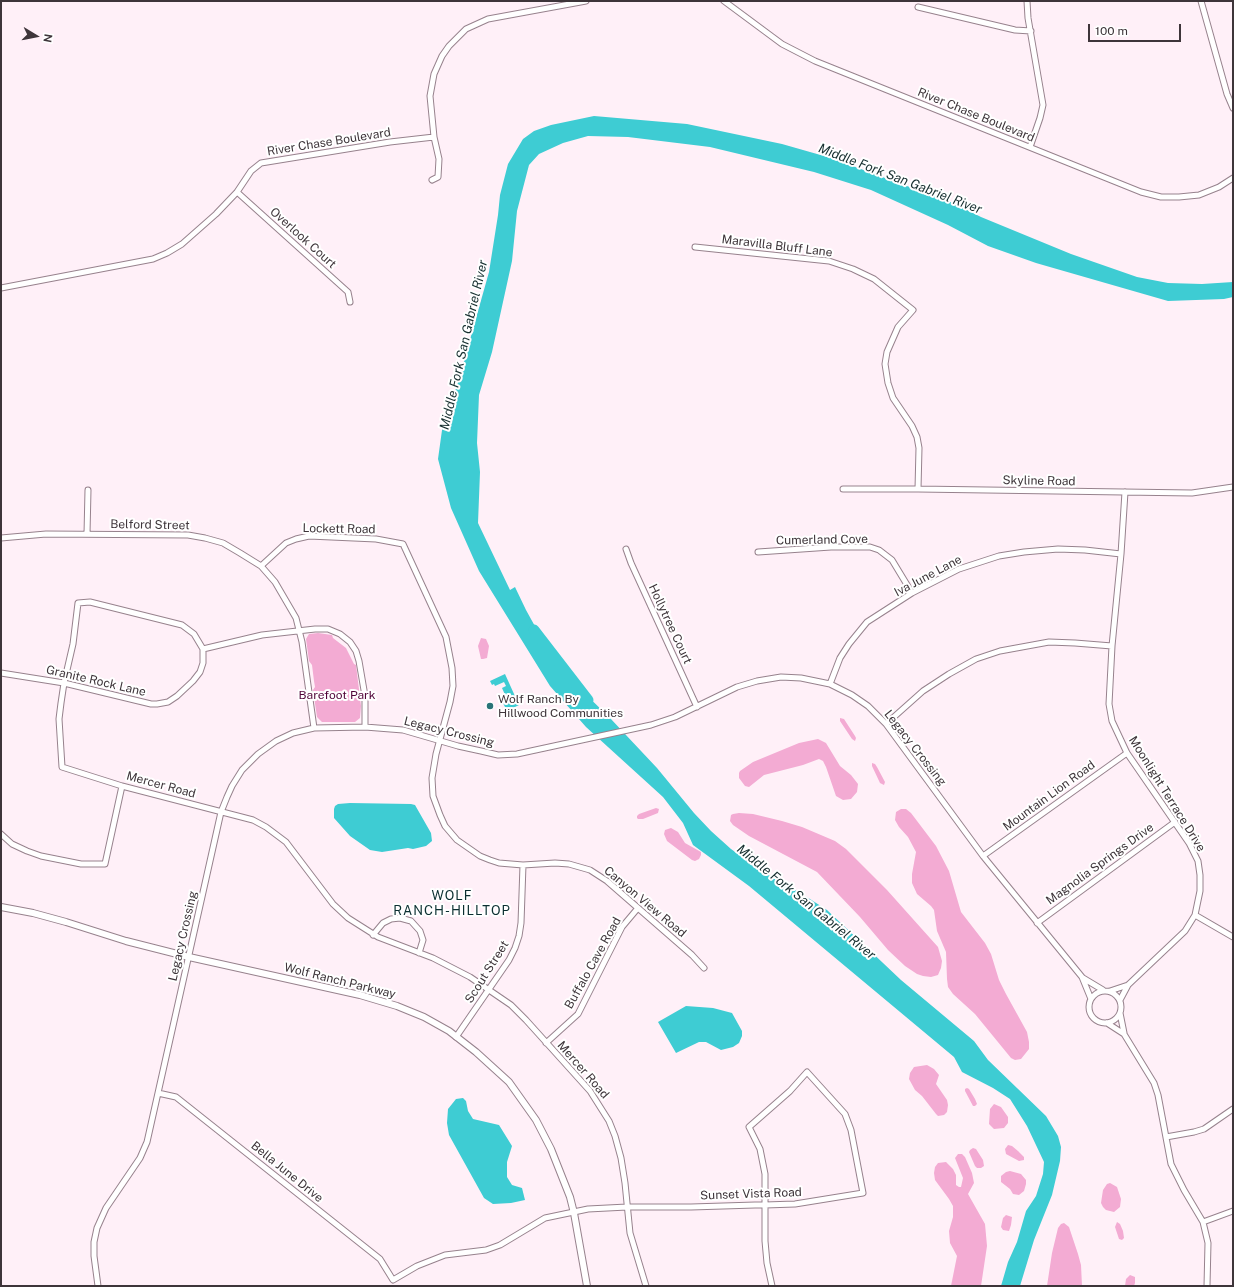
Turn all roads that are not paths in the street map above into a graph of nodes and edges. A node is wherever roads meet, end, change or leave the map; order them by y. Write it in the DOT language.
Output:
graph roads {
  1 [pos="586,1"];
  2 [pos="724,1"];
  3 [pos="1027,1"];
  4 [pos="1201,1"];
  5 [pos="918,7"];
  6 [pos="1031,30"];
  7 [pos="1233,108"];
  8 [pos="434,137"];
  9 [pos="1030,147"];
  10 [pos="1233,178"];
  11 [pos="432,180"];
  12 [pos="237,192"];
  13 [pos="695,247"];
  14 [pos="1,288"];
  15 [pos="350,302"];
  16 [pos="1233,487"];
  17 [pos="918,488"];
  18 [pos="843,489"];
  19 [pos="88,490"];
  20 [pos="1125,492"];
  21 [pos="87,534"];
  22 [pos="1,538"];
  23 [pos="402,544"];
  24 [pos="626,549"];
  25 [pos="758,552"];
  26 [pos="1121,554"];
  27 [pos="261,566"];
  28 [pos="912,593"];
  29 [pos="300,630"];
  30 [pos="1112,646"];
  31 [pos="203,649"];
  32 [pos="1,673"];
  33 [pos="64,682"];
  34 [pos="830,684"];
  35 [pos="697,707"];
  36 [pos="886,724"];
  37 [pos="365,727"];
  38 [pos="314,728"];
  39 [pos="439,741"];
  40 [pos="1126,753"];
  41 [pos="122,786"];
  42 [pos="221,812"];
  43 [pos="1175,822"];
  44 [pos="1,834"];
  45 [pos="983,856"];
  46 [pos="523,865"];
  47 [pos="1,907"];
  48 [pos="638,908"];
  49 [pos="1195,915"];
  50 [pos="1037,922"];
  51 [pos="373,934"];
  52 [pos="1233,937"];
  53 [pos="419,953"];
  54 [pos="189,957"];
  55 [pos="704,968"];
  56 [pos="1082,977"];
  57 [pos="1128,985"];
  58 [pos="489,989"];
  59 [pos="1103,990"];
  60 [pos="1110,991"];
  61 [pos="1091,999"];
  62 [pos="1120,1000"];
  63 [pos="1120,1013"];
  64 [pos="1107,1022"];
  65 [pos="1124,1034"];
  66 [pos="456,1037"];
  67 [pos="546,1043"];
  68 [pos="158,1093"];
  69 [pos="1233,1110"];
  70 [pos="1166,1137"];
  71 [pos="766,1205"];
  72 [pos="627,1207"];
  73 [pos="1233,1211"];
  74 [pos="574,1213"];
  75 [pos="1203,1222"];
  76 [pos="393,1280"];
  77 [pos="98,1286"];
  78 [pos="587,1286"];
  79 [pos="646,1286"];
  80 [pos="772,1286"];
  81 [pos="1207,1286"];
  1 -- 8 [label="street"];
  2 -- 9 [label="street, River Chase Boulevard"];
  3 -- 6 [label="street"];
  4 -- 7 [label="street"];
  5 -- 6 [label="street"];
  6 -- 9 [label="street"];
  8 -- 11 [label="street"];
  8 -- 12 [label="street, River Chase Boulevard"];
  9 -- 10 [label="street, River Chase Boulevard"];
  12 -- 14 [label="street, River Chase Boulevard"];
  12 -- 15 [label="street, Overlook Court"];
  13 -- 17 [label="street, Maravilla Bluff Lane"];
  16 -- 20 [label="street, Skyline Road"];
  17 -- 18 [label="street, Skyline Road"];
  17 -- 20 [label="street, Skyline Road"];
  19 -- 21 [label="street"];
  20 -- 26 [label="street, Moonlight Terrace Drive"];
  21 -- 22 [label="street, Belford Street"];
  21 -- 27 [label="street, Belford Street"];
  23 -- 27 [label="street, Lockett Road"];
  23 -- 39 [label="street, Canyon View Road"];
  24 -- 35 [label="street, Hollytree Court"];
  25 -- 28 [label="street, Cumerland Cove"];
  26 -- 28 [label="street, Iva June Lane"];
  26 -- 30 [label="street, Moonlight Terrace Drive"];
  27 -- 29 [label="street, Belford Street"];
  28 -- 34 [label="street, Iva June Lane"];
  29 -- 31 [label="street"];
  29 -- 37 [label="street"];
  29 -- 38 [label="street, Belford Street"];
  30 -- 36 [label="street"];
  30 -- 40 [label="street, Moonlight Terrace Drive"];
  31 -- 33 [label="street, Granite Rock Lane"];
  31 -- 33 [label="street, Mercer Road"];
  32 -- 33 [label="street, Granite Rock Lane"];
  33 -- 41 [label="street, Mercer Road"];
  34 -- 35 [label="street, Legacy Crossing"];
  34 -- 36 [label="street, Legacy Crossing"];
  35 -- 39 [label="street, Legacy Crossing"];
  36 -- 45 [label="street, Legacy Crossing"];
  37 -- 38 [label="street, Legacy Crossing"];
  37 -- 39 [label="street, Legacy Crossing"];
  38 -- 42 [label="street, Legacy Crossing"];
  39 -- 46 [label="street, Canyon View Road"];
  40 -- 43 [label="street, Moonlight Terrace Drive"];
  40 -- 45 [label="street, Mountain Lion Road"];
  41 -- 42 [label="street, Mercer Road"];
  41 -- 44 [label="street"];
  42 -- 51 [label="street, Mercer Road"];
  42 -- 54 [label="street, Legacy Crossing"];
  43 -- 49 [label="street, Moonlight Terrace Drive"];
  43 -- 50 [label="street, Magnolia Springs Drive"];
  45 -- 50 [label="street, Legacy Crossing"];
  46 -- 48 [label="street, Canyon View Road"];
  46 -- 58 [label="street, Scout Street"];
  47 -- 54 [label="street, Wolf Ranch Parkway"];
  48 -- 55 [label="street, Canyon View Road"];
  48 -- 67 [label="street, Buffalo Cave Road"];
  49 -- 52 [label="street"];
  49 -- 57 [label="street, Moonlight Terrace Drive"];
  50 -- 56 [label="street, Legacy Crossing"];
  51 -- 53 [label="street, Mercer Road"];
  51 -- 53 [label="street"];
  53 -- 58 [label="street, Mercer Road"];
  54 -- 66 [label="street, Wolf Ranch Parkway"];
  54 -- 68 [label="street, Legacy Crossing"];
  56 -- 59 [label="street, Legacy Crossing"];
  56 -- 61 [label="street, Legacy Crossing"];
  57 -- 60 [label="street, Moonlight Terrace Drive"];
  57 -- 62 [label="street, Moonlight Terrace Drive"];
  58 -- 66 [label="street, Scout Street"];
  58 -- 67 [label="street, Mercer Road"];
  59 -- 60 [label="street, Legacy Crossing"];
  59 -- 61 [label="street"];
  60 -- 62 [label="street"];
  61 -- 64 [label="street, Legacy Crossing"];
  62 -- 63 [label="street"];
  63 -- 64 [label="street"];
  63 -- 65 [label="street"];
  64 -- 65 [label="street, Legacy Crossing"];
  65 -- 70 [label="street"];
  66 -- 74 [label="street, Wolf Ranch Parkway"];
  67 -- 72 [label="street, Mercer Road"];
  68 -- 76 [label="street, Bella June Drive"];
  68 -- 77 [label="street, Legacy Crossing"];
  69 -- 70 [label="street"];
  70 -- 75 [label="street"];
  71 -- 71 [label="street, Sunset Vista Road"];
  71 -- 72 [label="street, Sunset Vista Road"];
  71 -- 80 [label="street"];
  72 -- 74 [label="street, Sunset Vista Road"];
  72 -- 79 [label="street, Mercer Road"];
  73 -- 75 [label="street"];
  74 -- 76 [label="street, Sunset Vista Road"];
  74 -- 78 [label="street, Wolf Ranch Parkway"];
  75 -- 81 [label="street"];
}
